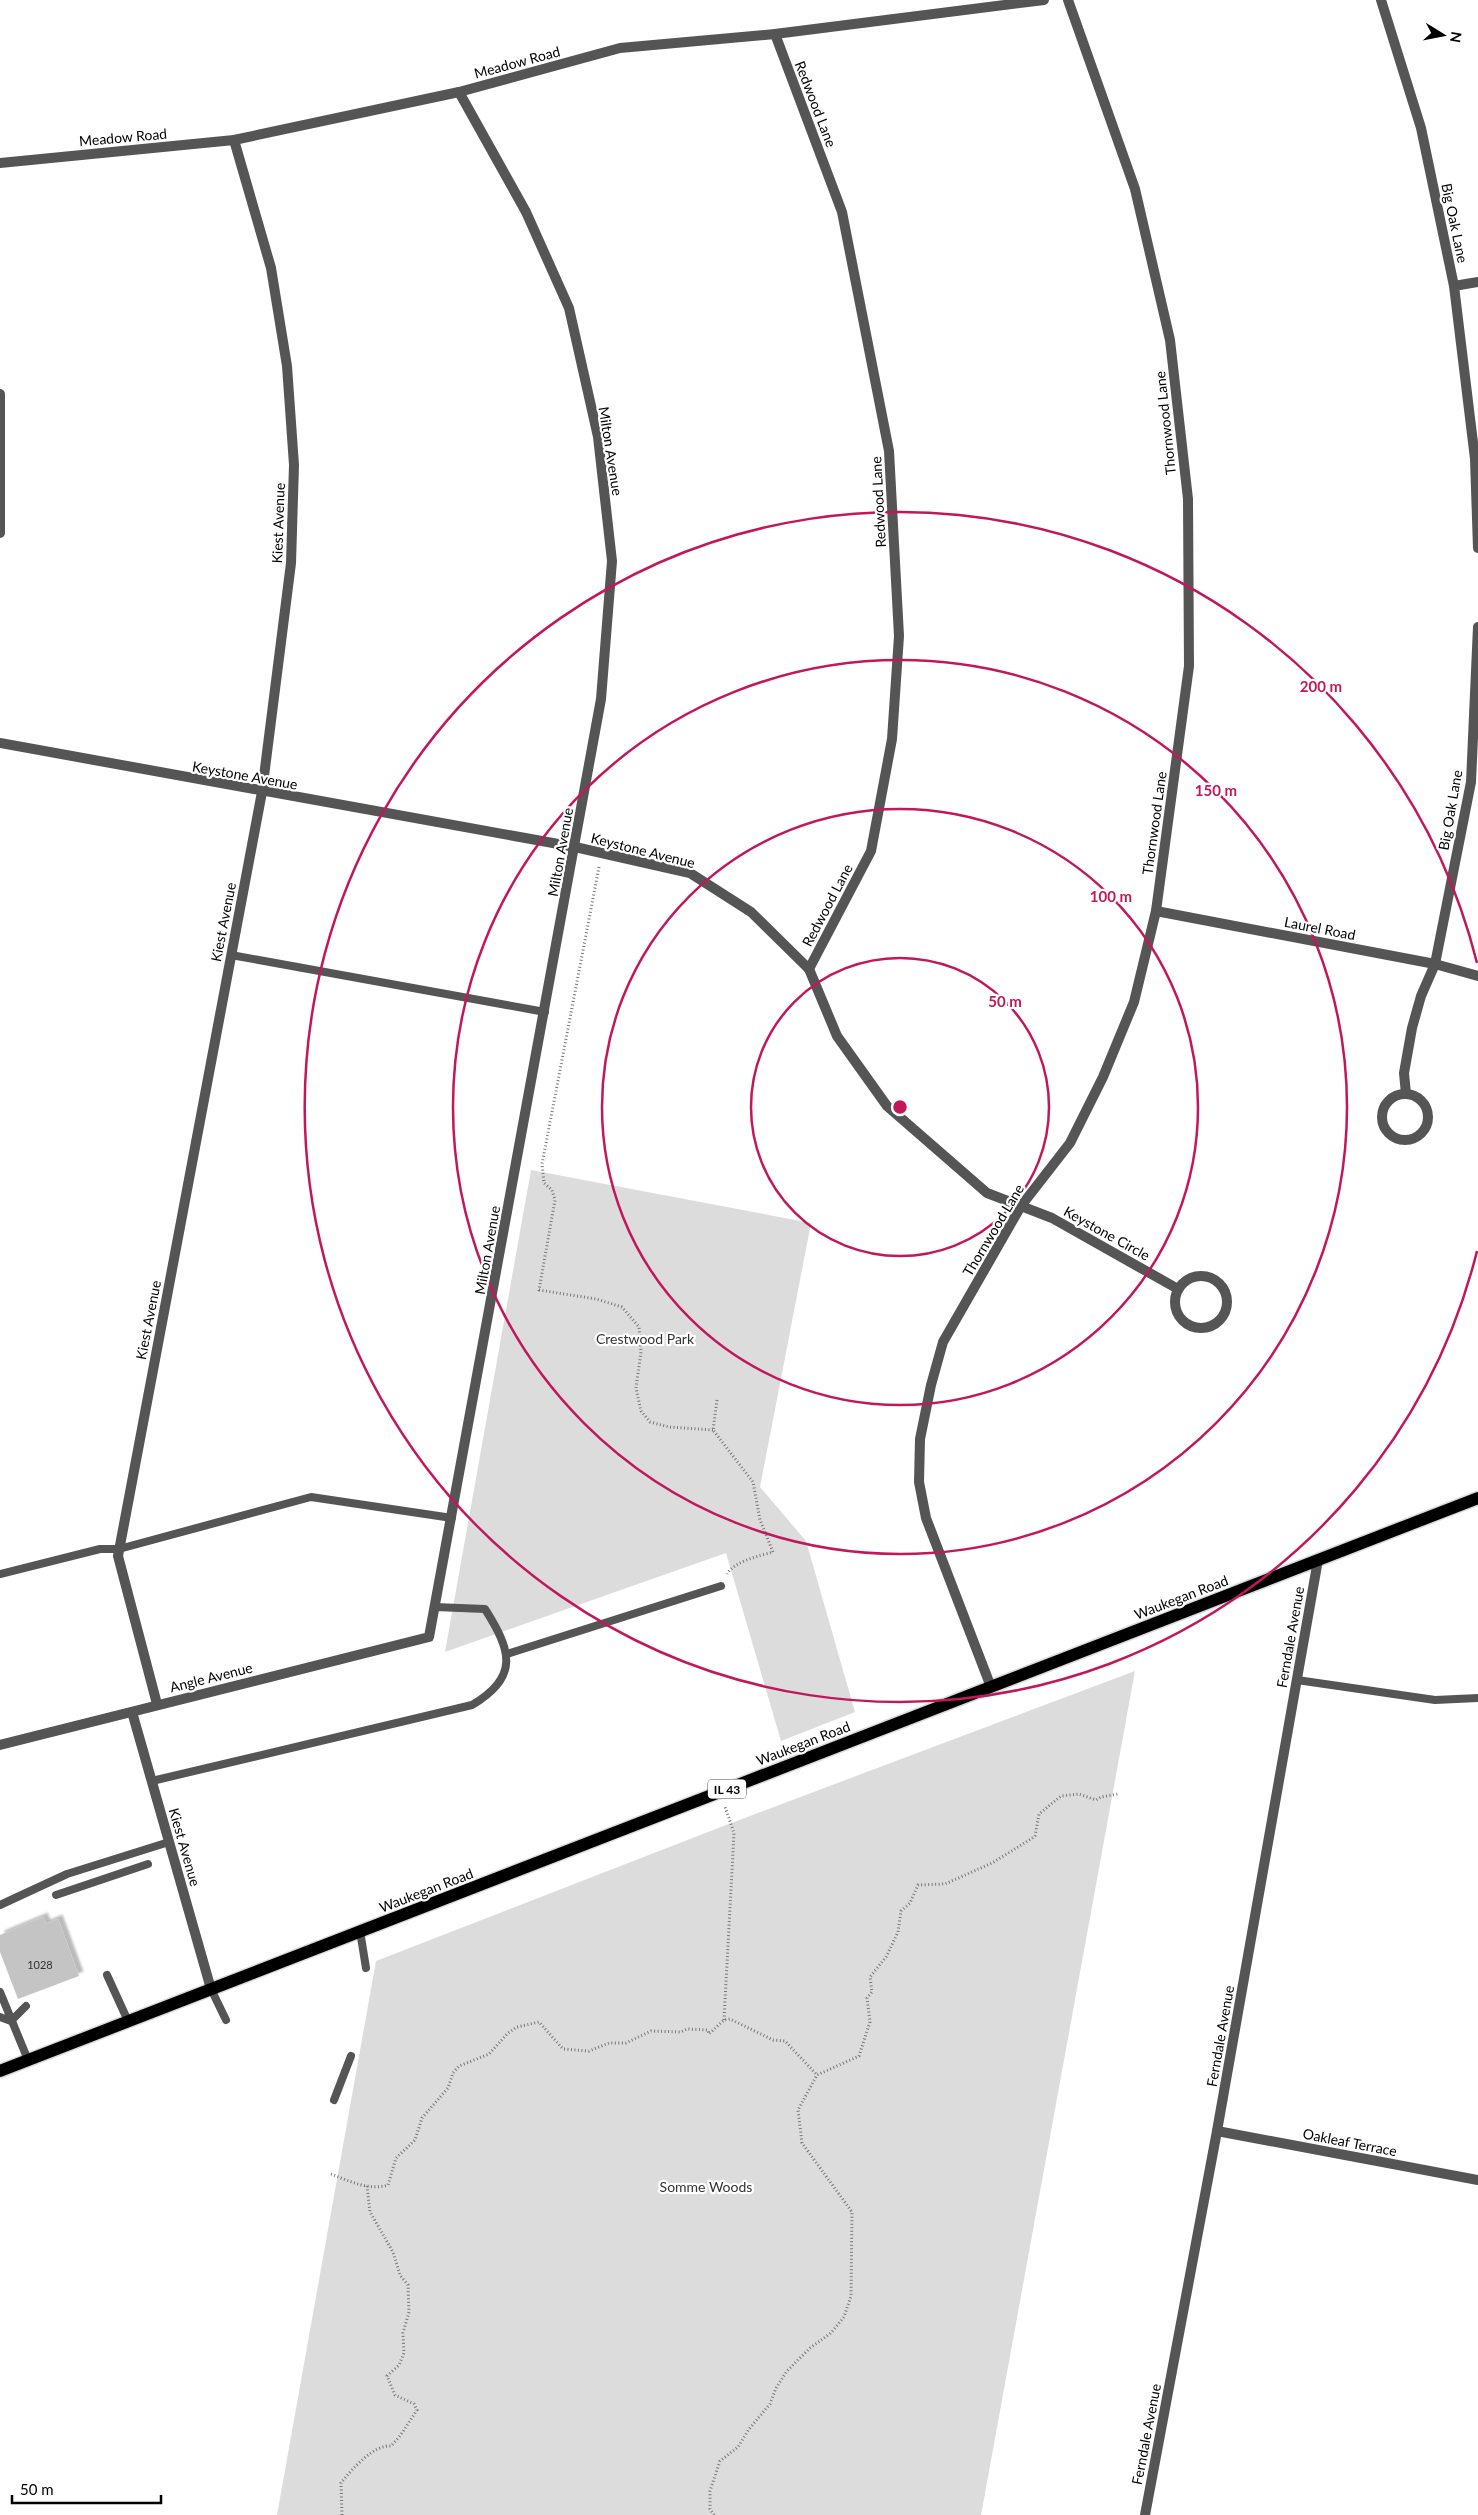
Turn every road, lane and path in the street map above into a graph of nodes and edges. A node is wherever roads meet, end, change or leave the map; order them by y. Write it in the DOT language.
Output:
graph roads {
  1 [pos="1044,0"];
  2 [pos="1068,0"];
  3 [pos="1381,0"];
  4 [pos="775,34"];
  5 [pos="459,92"];
  6 [pos="234,140"];
  7 [pos="0,163"];
  8 [pos="1478,282"];
  9 [pos="1454,286"];
  10 [pos="0,394"];
  11 [pos="0,533"];
  12 [pos="1478,548"];
  13 [pos="1478,628"];
  14 [pos="0,743"];
  15 [pos="262,792"];
  16 [pos="575,847"];
  17 [pos="602,853"];
  18 [pos="1156,911"];
  19 [pos="231,955"];
  20 [pos="1435,964"];
  21 [pos="809,969"];
  22 [pos="1478,976"];
  23 [pos="545,1012"];
  24 [pos="1406,1094"];
  25 [pos="1021,1206"];
  26 [pos="1178,1289"];
  27 [pos="717,1400"];
  28 [pos="713,1430"];
  29 [pos="1478,1498"];
  30 [pos="452,1518"];
  31 [pos="119,1550"];
  32 [pos="1318,1560"];
  33 [pos="0,1574"];
  34 [pos="720,1586"];
  35 [pos="435,1608"];
  36 [pos="429,1637"];
  37 [pos="507,1654"];
  38 [pos="1297,1680"];
  39 [pos="991,1687"];
  40 [pos="1478,1698"];
  41 [pos="157,1704"];
  42 [pos="132,1712"];
  43 [pos="0,1745"];
  44 [pos="152,1781"];
  45 [pos="719,1792"];
  46 [pos="1118,1794"];
  47 [pos="169,1842"];
  48 [pos="148,1864"];
  49 [pos="56,1895"];
  50 [pos="0,1905"];
  51 [pos="360,1932"];
  52 [pos="366,1968"];
  53 [pos="107,1975"];
  54 [pos="211,1989"];
  55 [pos="0,1992"];
  56 [pos="26,2006"];
  57 [pos="0,2017"];
  58 [pos="226,2020"];
  59 [pos="724,2020"];
  60 [pos="11,2021"];
  61 [pos="128,2021"];
  62 [pos="351,2056"];
  63 [pos="28,2060"];
  64 [pos="0,2071"];
  65 [pos="817,2075"];
  66 [pos="334,2100"];
  67 [pos="1217,2131"];
  68 [pos="331,2174"];
  69 [pos="1478,2180"];
  70 [pos="367,2186"];
  71 [pos="342,2515"];
  72 [pos="714,2515"];
  73 [pos="1145,2515"];
  1 -- 4 [label="street, Meadow Road"];
  2 -- 18 [label="street, Thornwood Lane"];
  3 -- 9 [label="street, Big Oak Lane"];
  4 -- 5 [label="street, Meadow Road"];
  4 -- 21 [label="street, Redwood Lane"];
  5 -- 6 [label="street, Meadow Road"];
  5 -- 16 [label="street, Milton Avenue"];
  6 -- 7 [label="street, Meadow Road"];
  6 -- 15 [label="street, Kiest Avenue"];
  8 -- 9 [label="street"];
  9 -- 12 [label="street, Big Oak Lane"];
  10 -- 11 [label="street"];
  13 -- 20 [label="street, Big Oak Lane"];
  14 -- 15 [label="street, Keystone Avenue"];
  15 -- 16 [label="street, Keystone Avenue"];
  15 -- 19 [label="street, Kiest Avenue"];
  16 -- 17 [label="street, Keystone Avenue"];
  16 -- 23 [label="street, Milton Avenue"];
  17 -- 21 [label="street, Keystone Avenue"];
  17 -- 28 [label="path"];
  18 -- 20 [label="street, Laurel Road"];
  18 -- 25 [label="street, Thornwood Lane"];
  19 -- 23 [label="lane"];
  19 -- 31 [label="street, Kiest Avenue"];
  20 -- 22 [label="street, Laurel Road"];
  20 -- 24 [label="street, Big Oak Lane"];
  21 -- 25 [label="street, Keystone Avenue"];
  23 -- 30 [label="street, Milton Avenue"];
  24 -- 24 [label="street"];
  25 -- 26 [label="street, Keystone Circle"];
  25 -- 39 [label="street, Thornwood Lane"];
  26 -- 26 [label="street"];
  27 -- 28 [label="path"];
  28 -- 34 [label="path"];
  29 -- 32 [label="main road, Waukegan Road / IL 43"];
  30 -- 31 [label="lane"];
  30 -- 35 [label="street, Milton Avenue"];
  31 -- 33 [label="lane"];
  31 -- 41 [label="street, Kiest Avenue"];
  32 -- 38 [label="street, Ferndale Avenue"];
  32 -- 39 [label="main road, Waukegan Road / IL 43"];
  34 -- 37 [label="lane"];
  35 -- 36 [label="street, Milton Avenue"];
  35 -- 37 [label="lane"];
  36 -- 41 [label="street, Angle Avenue"];
  37 -- 44 [label="lane"];
  38 -- 40 [label="lane"];
  38 -- 67 [label="street, Ferndale Avenue"];
  39 -- 45 [label="main road, Waukegan Road / IL 43"];
  41 -- 42 [label="street, Angle Avenue"];
  42 -- 43 [label="street, Angle Avenue"];
  42 -- 44 [label="street, Kiest Avenue"];
  44 -- 47 [label="street, Kiest Avenue"];
  45 -- 51 [label="main road, Waukegan Road / IL 43"];
  45 -- 59 [label="path"];
  46 -- 65 [label="path"];
  47 -- 50 [label="lane"];
  47 -- 54 [label="street, Kiest Avenue"];
  48 -- 49 [label="lane"];
  51 -- 52 [label="lane"];
  51 -- 54 [label="main road, Waukegan Road / IL 43"];
  53 -- 61 [label="lane"];
  54 -- 58 [label="lane"];
  54 -- 61 [label="main road, Waukegan Road / IL 43"];
  55 -- 60 [label="lane"];
  56 -- 60 [label="lane"];
  57 -- 60 [label="lane"];
  59 -- 65 [label="path"];
  59 -- 70 [label="path"];
  60 -- 63 [label="lane"];
  61 -- 63 [label="main road, Waukegan Road / IL 43"];
  62 -- 66 [label="lane"];
  63 -- 64 [label="main road, Waukegan Road / IL 43"];
  65 -- 72 [label="path"];
  67 -- 69 [label="street, Oakleaf Terrace"];
  67 -- 73 [label="street, Ferndale Avenue"];
  68 -- 70 [label="path"];
  70 -- 71 [label="path"];
}
